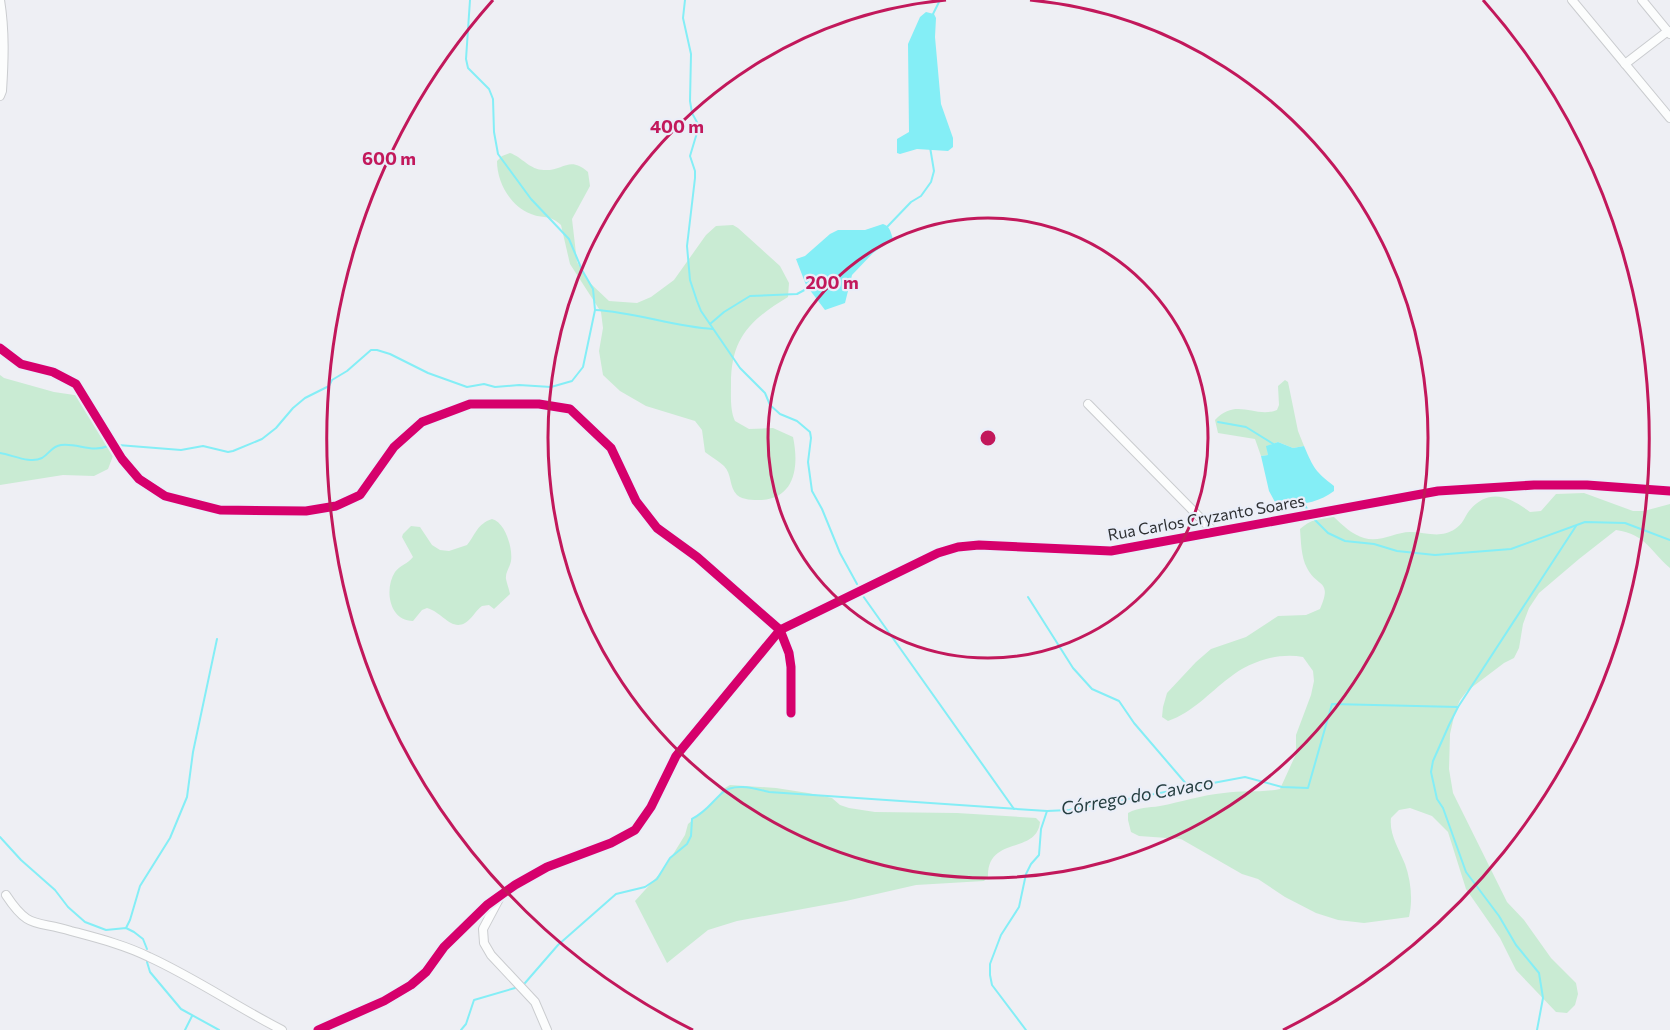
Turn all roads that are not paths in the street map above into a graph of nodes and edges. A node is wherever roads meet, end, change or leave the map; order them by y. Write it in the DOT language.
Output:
graph roads {
  1 [pos="0,0"];
  2 [pos="1572,0"];
  3 [pos="1642,0"];
  4 [pos="1669,32"];
  5 [pos="1625,64"];
  6 [pos="0,96"];
  7 [pos="1670,118"];
  8 [pos="0,348"];
  9 [pos="1088,404"];
  10 [pos="1670,491"];
  11 [pos="1215,533"];
  12 [pos="780,630"];
  13 [pos="791,713"];
  14 [pos="6,895"];
  15 [pos="500,896"];
  16 [pos="282,1030"];
  17 [pos="318,1030"];
  18 [pos="547,1030"];
  1 -- 6 [label="street"];
  2 -- 5 [label="street"];
  3 -- 4 [label="street"];
  4 -- 5 [label="street"];
  5 -- 7 [label="street"];
  8 -- 12 [label="street"];
  9 -- 11 [label="street"];
  10 -- 11 [label="street, Rua Carlos Cryzanto Soares"];
  11 -- 12 [label="street, Rua Carlos Cryzanto Soares"];
  12 -- 13 [label="street"];
  12 -- 15 [label="street, Rua Carlos Cryzanto Soares"];
  14 -- 16 [label="street"];
  15 -- 17 [label="street, Rua Carlos Cryzanto Soares"];
  15 -- 18 [label="street"];
}
